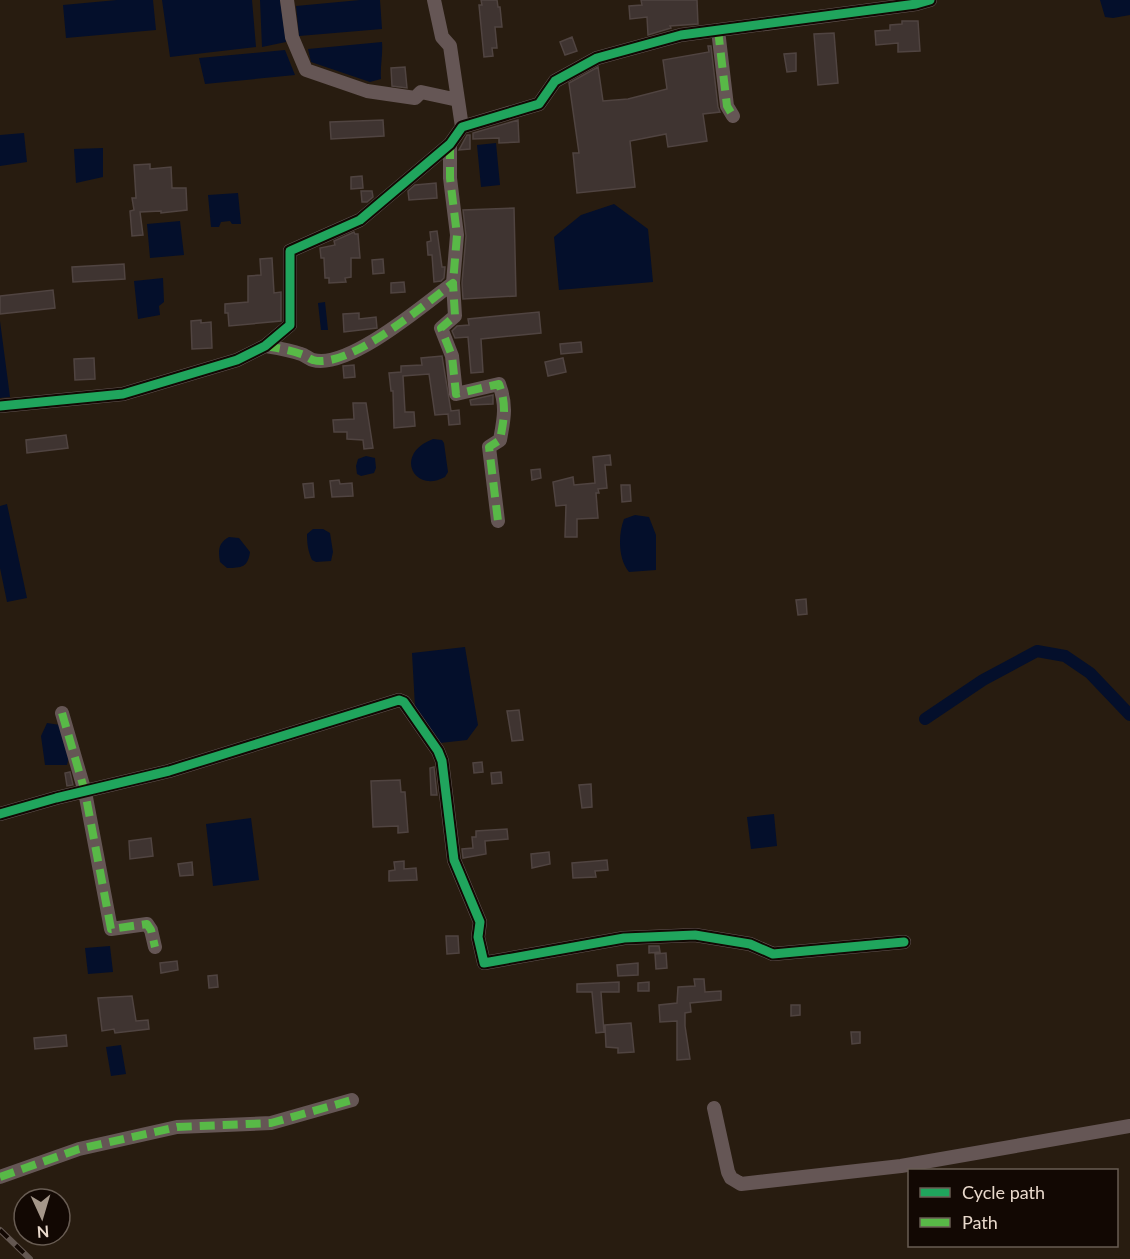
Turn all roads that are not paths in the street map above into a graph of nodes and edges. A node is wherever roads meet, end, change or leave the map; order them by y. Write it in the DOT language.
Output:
graph roads {
  1 [pos="287,0"];
  2 [pos="434,0"];
  3 [pos="930,0"];
  4 [pos="718,30"];
  5 [pos="458,100"];
  6 [pos="733,116"];
  7 [pos="462,127"];
  8 [pos="450,144"];
  9 [pos="453,283"];
  10 [pos="265,346"];
  11 [pos="0,406"];
  12 [pos="498,521"];
  13 [pos="62,713"];
  14 [pos="85,792"];
  15 [pos="0,814"];
  16 [pos="904,942"];
  17 [pos="155,947"];
  18 [pos="352,1100"];
  19 [pos="714,1108"];
  20 [pos="1130,1126"];
  21 [pos="0,1177"];
  1 -- 5 [label="street"];
  2 -- 5 [label="street"];
  3 -- 4 [label="street"];
  4 -- 6 [label="street"];
  4 -- 7 [label="street"];
  5 -- 7 [label="street"];
  7 -- 8 [label="street"];
  8 -- 9 [label="street"];
  8 -- 10 [label="street"];
  9 -- 10 [label="street"];
  9 -- 12 [label="street"];
  10 -- 11 [label="street"];
  13 -- 14 [label="street"];
  14 -- 15 [label="street"];
  14 -- 16 [label="street"];
  14 -- 17 [label="street"];
  18 -- 21 [label="street"];
  19 -- 20 [label="street"];
}
